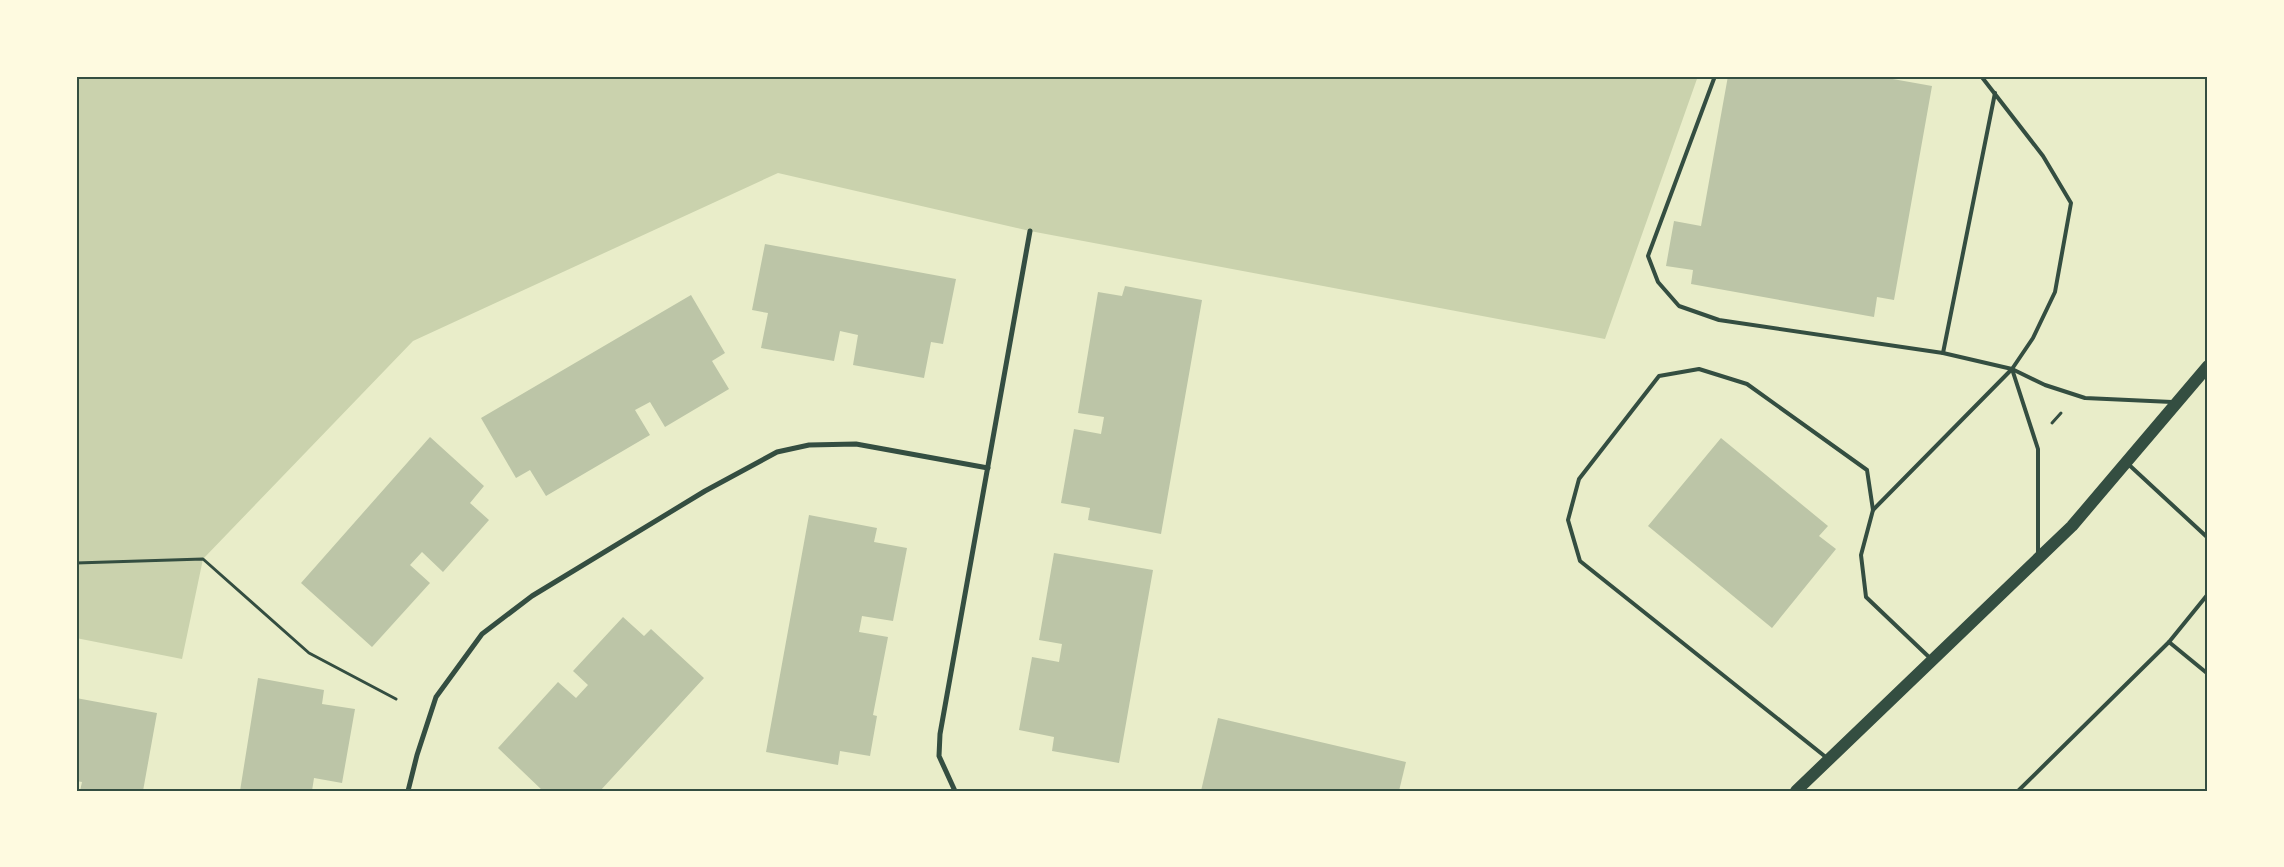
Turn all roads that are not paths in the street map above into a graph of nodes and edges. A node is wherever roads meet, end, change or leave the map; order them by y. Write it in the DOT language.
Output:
graph roads {
  1 [pos="1715,76"];
  2 [pos="1981,76"];
  3 [pos="1995,93"];
  4 [pos="1030,231"];
  5 [pos="1943,353"];
  6 [pos="2208,366"];
  7 [pos="2012,369"];
  8 [pos="2177,402"];
  9 [pos="2126,462"];
  10 [pos="988,468"];
  11 [pos="1873,510"];
  12 [pos="2208,538"];
  13 [pos="2038,559"];
  14 [pos="2208,594"];
  15 [pos="2169,642"];
  16 [pos="1932,660"];
  17 [pos="2208,674"];
  18 [pos="1829,760"];
  19 [pos="408,791"];
  20 [pos="955,791"];
  21 [pos="1796,791"];
  22 [pos="2018,791"];
  1 -- 5 [label="lane"];
  2 -- 3 [label="lane"];
  3 -- 5 [label="lane"];
  3 -- 7 [label="lane"];
  4 -- 10 [label="street"];
  5 -- 7 [label="lane"];
  6 -- 8 [label="main road"];
  7 -- 8 [label="lane"];
  7 -- 11 [label="lane"];
  7 -- 13 [label="lane"];
  8 -- 9 [label="main road"];
  9 -- 12 [label="lane"];
  9 -- 13 [label="main road"];
  10 -- 19 [label="street"];
  10 -- 20 [label="street"];
  11 -- 16 [label="lane"];
  11 -- 18 [label="lane"];
  13 -- 16 [label="main road"];
  14 -- 15 [label="lane"];
  15 -- 17 [label="lane"];
  15 -- 22 [label="lane"];
  16 -- 18 [label="main road"];
  18 -- 21 [label="main road"];
}
